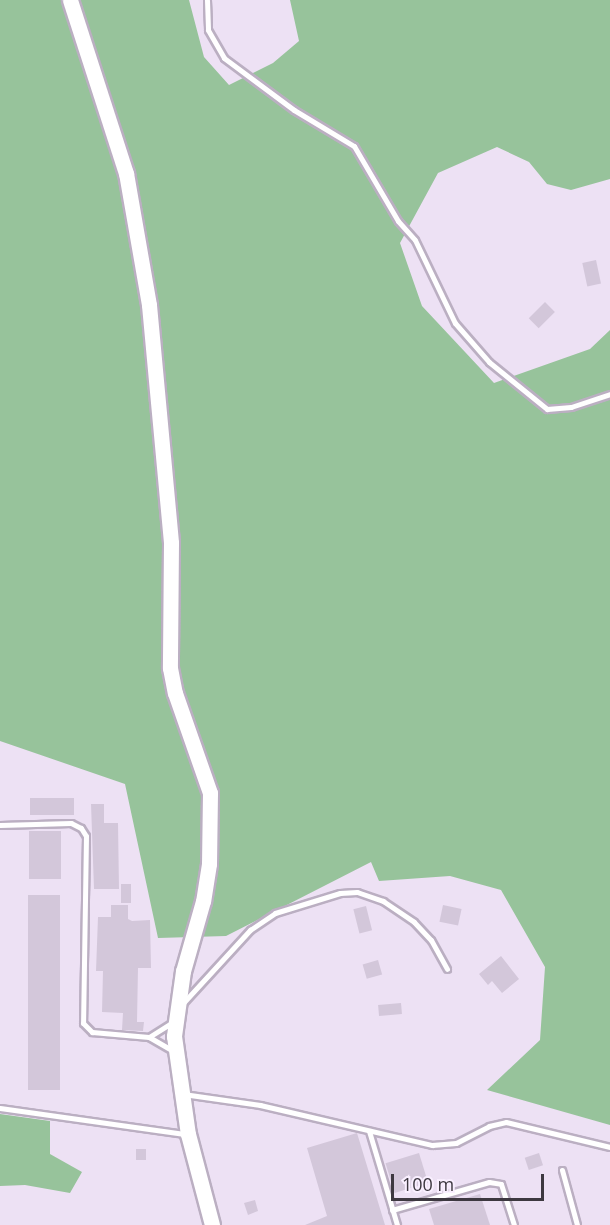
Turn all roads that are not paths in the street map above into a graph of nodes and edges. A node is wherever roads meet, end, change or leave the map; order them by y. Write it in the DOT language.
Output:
graph roads {
  1 [pos="70,0"];
  2 [pos="207,0"];
  3 [pos="610,394"];
  4 [pos="0,825"];
  5 [pos="447,969"];
  6 [pos="176,1015"];
  7 [pos="149,1038"];
  8 [pos="177,1053"];
  9 [pos="181,1094"];
  10 [pos="0,1108"];
  11 [pos="369,1131"];
  12 [pos="188,1134"];
  13 [pos="610,1147"];
  14 [pos="562,1170"];
  15 [pos="392,1210"];
  16 [pos="212,1225"];
  17 [pos="397,1225"];
  18 [pos="514,1225"];
  19 [pos="578,1225"];
  1 -- 6 [label="main road"];
  2 -- 3 [label="lane"];
  4 -- 7 [label="lane"];
  5 -- 6 [label="lane"];
  6 -- 7 [label="lane"];
  6 -- 8 [label="main road"];
  7 -- 8 [label="lane"];
  8 -- 9 [label="main road"];
  9 -- 11 [label="lane"];
  9 -- 12 [label="main road"];
  10 -- 12 [label="lane"];
  11 -- 13 [label="lane"];
  11 -- 15 [label="lane"];
  12 -- 16 [label="main road"];
  14 -- 19 [label="lane"];
  15 -- 17 [label="lane"];
  15 -- 18 [label="lane"];
}
